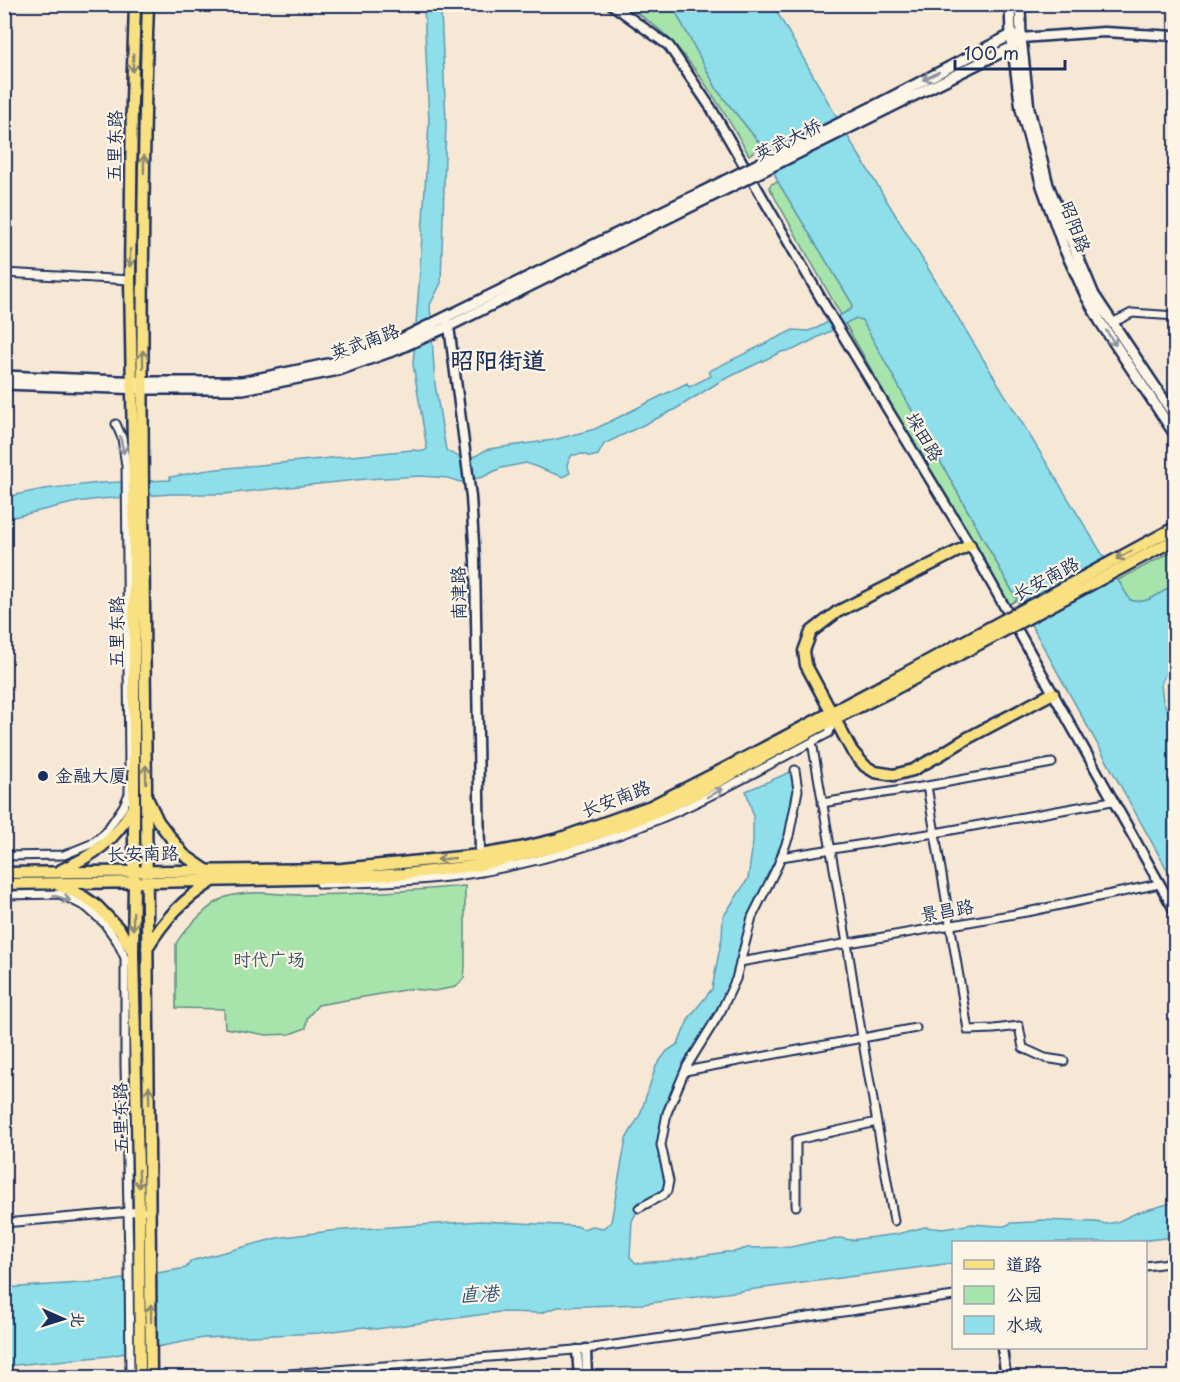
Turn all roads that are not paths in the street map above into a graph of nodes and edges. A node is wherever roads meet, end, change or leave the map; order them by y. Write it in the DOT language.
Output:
graph roads {
  1 [pos="135,4"];
  2 [pos="148,4"];
  3 [pos="611,4"];
  4 [pos="1010,4"];
  5 [pos="1020,4"];
  6 [pos="1011,35"];
  7 [pos="1176,36"];
  8 [pos="1021,38"];
  9 [pos="1012,47"];
  10 [pos="885,105"];
  11 [pos="703,196"];
  12 [pos="4,273"];
  13 [pos="130,280"];
  14 [pos="1176,316"];
  15 [pos="447,322"];
  16 [pos="1112,322"];
  17 [pos="4,376"];
  18 [pos="4,384"];
  19 [pos="138,385"];
  20 [pos="1176,417"];
  21 [pos="116,424"];
  22 [pos="1176,436"];
  23 [pos="134,461"];
  24 [pos="134,506"];
  25 [pos="1176,527"];
  26 [pos="1176,539"];
  27 [pos="970,544"];
  28 [pos="889,687"];
  29 [pos="1053,693"];
  30 [pos="832,716"];
  31 [pos="812,742"];
  32 [pos="1052,763"];
  33 [pos="795,770"];
  34 [pos="927,786"];
  35 [pos="146,795"];
  36 [pos="1112,801"];
  37 [pos="822,803"];
  38 [pos="133,806"];
  39 [pos="935,833"];
  40 [pos="830,850"];
  41 [pos="4,856"];
  42 [pos="781,857"];
  43 [pos="481,864"];
  44 [pos="146,870"];
  45 [pos="206,870"];
  46 [pos="4,873"];
  47 [pos="134,876"];
  48 [pos="54,878"];
  49 [pos="214,880"];
  50 [pos="146,882"];
  51 [pos="4,884"];
  52 [pos="1159,884"];
  53 [pos="230,886"];
  54 [pos="4,895"];
  55 [pos="1176,913"];
  56 [pos="951,925"];
  57 [pos="848,943"];
  58 [pos="147,949"];
  59 [pos="133,954"];
  60 [pos="740,962"];
  61 [pos="916,1028"];
  62 [pos="862,1037"];
  63 [pos="1064,1061"];
  64 [pos="685,1071"];
  65 [pos="877,1122"];
  66 [pos="796,1206"];
  67 [pos="639,1208"];
  68 [pos="145,1211"];
  69 [pos="127,1212"];
  70 [pos="894,1221"];
  71 [pos="4,1223"];
  72 [pos="140,1259"];
  73 [pos="1176,1262"];
  74 [pos="1147,1266"];
  75 [pos="952,1296"];
  76 [pos="1002,1349"];
  77 [pos="582,1350"];
  78 [pos="143,1369"];
  79 [pos="130,1377"];
  80 [pos="140,1377"];
  81 [pos="241,1377"];
  82 [pos="579,1377"];
  83 [pos="587,1377"];
  84 [pos="1006,1377"];
  1 -- 13 [label="main road, 五里东路, one-way"];
  19 -- 2 [label="main road, 五里东路, one-way"];
  3 -- 27 [label="street, 垛田路"];
  4 -- 6 [label="main road, 昭阳路"];
  5 -- 8 [label="main road, 昭阳路"];
  6 -- 8 [label="main road"];
  6 -- 9 [label="main road, 昭阳路"];
  6 -- 10 [label="main road, one-way"];
  7 -- 8 [label="street"];
  8 -- 9 [label="main road"];
  8 -- 16 [label="main road, 昭阳路"];
  9 -- 10 [label="main road"];
  9 -- 22 [label="main road, 昭阳路, one-way"];
  10 -- 11 [label="main road, 英武大桥, bridge"];
  11 -- 15 [label="main road, 英武南路"];
  12 -- 13 [label="street"];
  13 -- 19 [label="main road, 五里东路"];
  14 -- 16 [label="street"];
  15 -- 19 [label="main road, 英武南路"];
  15 -- 43 [label="street, 南津路"];
  16 -- 20 [label="main road, 昭阳路"];
  17 -- 19 [label="main road, 英武南路"];
  18 -- 19 [label="main road, 英武南路"];
  19 -- 23 [label="main road, 五里东路"];
  21 -- 23 [label="street, one-way"];
  23 -- 24 [label="main road, 五里东路"];
  35 -- 24 [label="main road, 五里东路, one-way"];
  24 -- 38 [label="main road, 五里东路"];
  24 -- 41 [label="street"];
  25 -- 28 [label="main road, 长安南路, one-way, bridge"];
  26 -- 28 [label="main road, 长安南路, bridge"];
  27 -- 29 [label="street, 垛田路"];
  27 -- 30 [label="main road"];
  28 -- 30 [label="main road, 长安南路"];
  29 -- 30 [label="main road"];
  29 -- 36 [label="street, 垛田路"];
  30 -- 31 [label="street"];
  30 -- 43 [label="main road, 长安南路"];
  31 -- 37 [label="street"];
  43 -- 31 [label="street, one-way"];
  32 -- 34 [label="street"];
  33 -- 42 [label="street"];
  34 -- 37 [label="street"];
  34 -- 39 [label="street"];
  35 -- 44 [label="main road, 五里东路"];
  35 -- 45 [label="main road"];
  36 -- 39 [label="street"];
  36 -- 52 [label="street, 垛田路"];
  37 -- 40 [label="street"];
  38 -- 47 [label="main road, 五里东路"];
  38 -- 48 [label="main road"];
  39 -- 40 [label="street"];
  39 -- 56 [label="street"];
  40 -- 42 [label="street"];
  40 -- 57 [label="street"];
  42 -- 60 [label="street"];
  43 -- 45 [label="main road, 长安南路, one-way"];
  43 -- 49 [label="main road, 长安南路"];
  43 -- 53 [label="street"];
  44 -- 45 [label="main road, 长安南路"];
  44 -- 47 [label="main road, 长安南路"];
  44 -- 50 [label="main road, 五里东路"];
  46 -- 48 [label="main road, 长安南路"];
  47 -- 48 [label="main road, 长安南路"];
  47 -- 50 [label="main road, 长安南路"];
  47 -- 59 [label="main road, 五里东路, one-way"];
  48 -- 51 [label="main road, 长安南路"];
  48 -- 59 [label="main road"];
  49 -- 50 [label="main road, 长安南路"];
  49 -- 58 [label="main road"];
  50 -- 58 [label="main road, 五里东路"];
  52 -- 55 [label="street, 垛田路"];
  52 -- 56 [label="street, 景昌路"];
  54 -- 69 [label="street, one-way"];
  56 -- 57 [label="street, 景昌路"];
  56 -- 63 [label="street"];
  57 -- 60 [label="street, 景昌路"];
  57 -- 62 [label="street"];
  68 -- 58 [label="main road, 五里东路, one-way"];
  59 -- 68 [label="main road, 五里东路, one-way"];
  60 -- 64 [label="street"];
  61 -- 62 [label="street"];
  62 -- 64 [label="street"];
  62 -- 65 [label="street"];
  64 -- 67 [label="street"];
  65 -- 66 [label="street"];
  65 -- 70 [label="street"];
  68 -- 69 [label="street"];
  68 -- 72 [label="main road, 五里东路"];
  69 -- 71 [label="street"];
  69 -- 72 [label="street"];
  72 -- 78 [label="main road, 五里东路"];
  73 -- 74 [label="street"];
  75 -- 77 [label="street"];
  76 -- 84 [label="street"];
  77 -- 81 [label="street"];
  77 -- 82 [label="street"];
  77 -- 83 [label="street"];
  78 -- 79 [label="street"];
  78 -- 80 [label="main road"];
}
